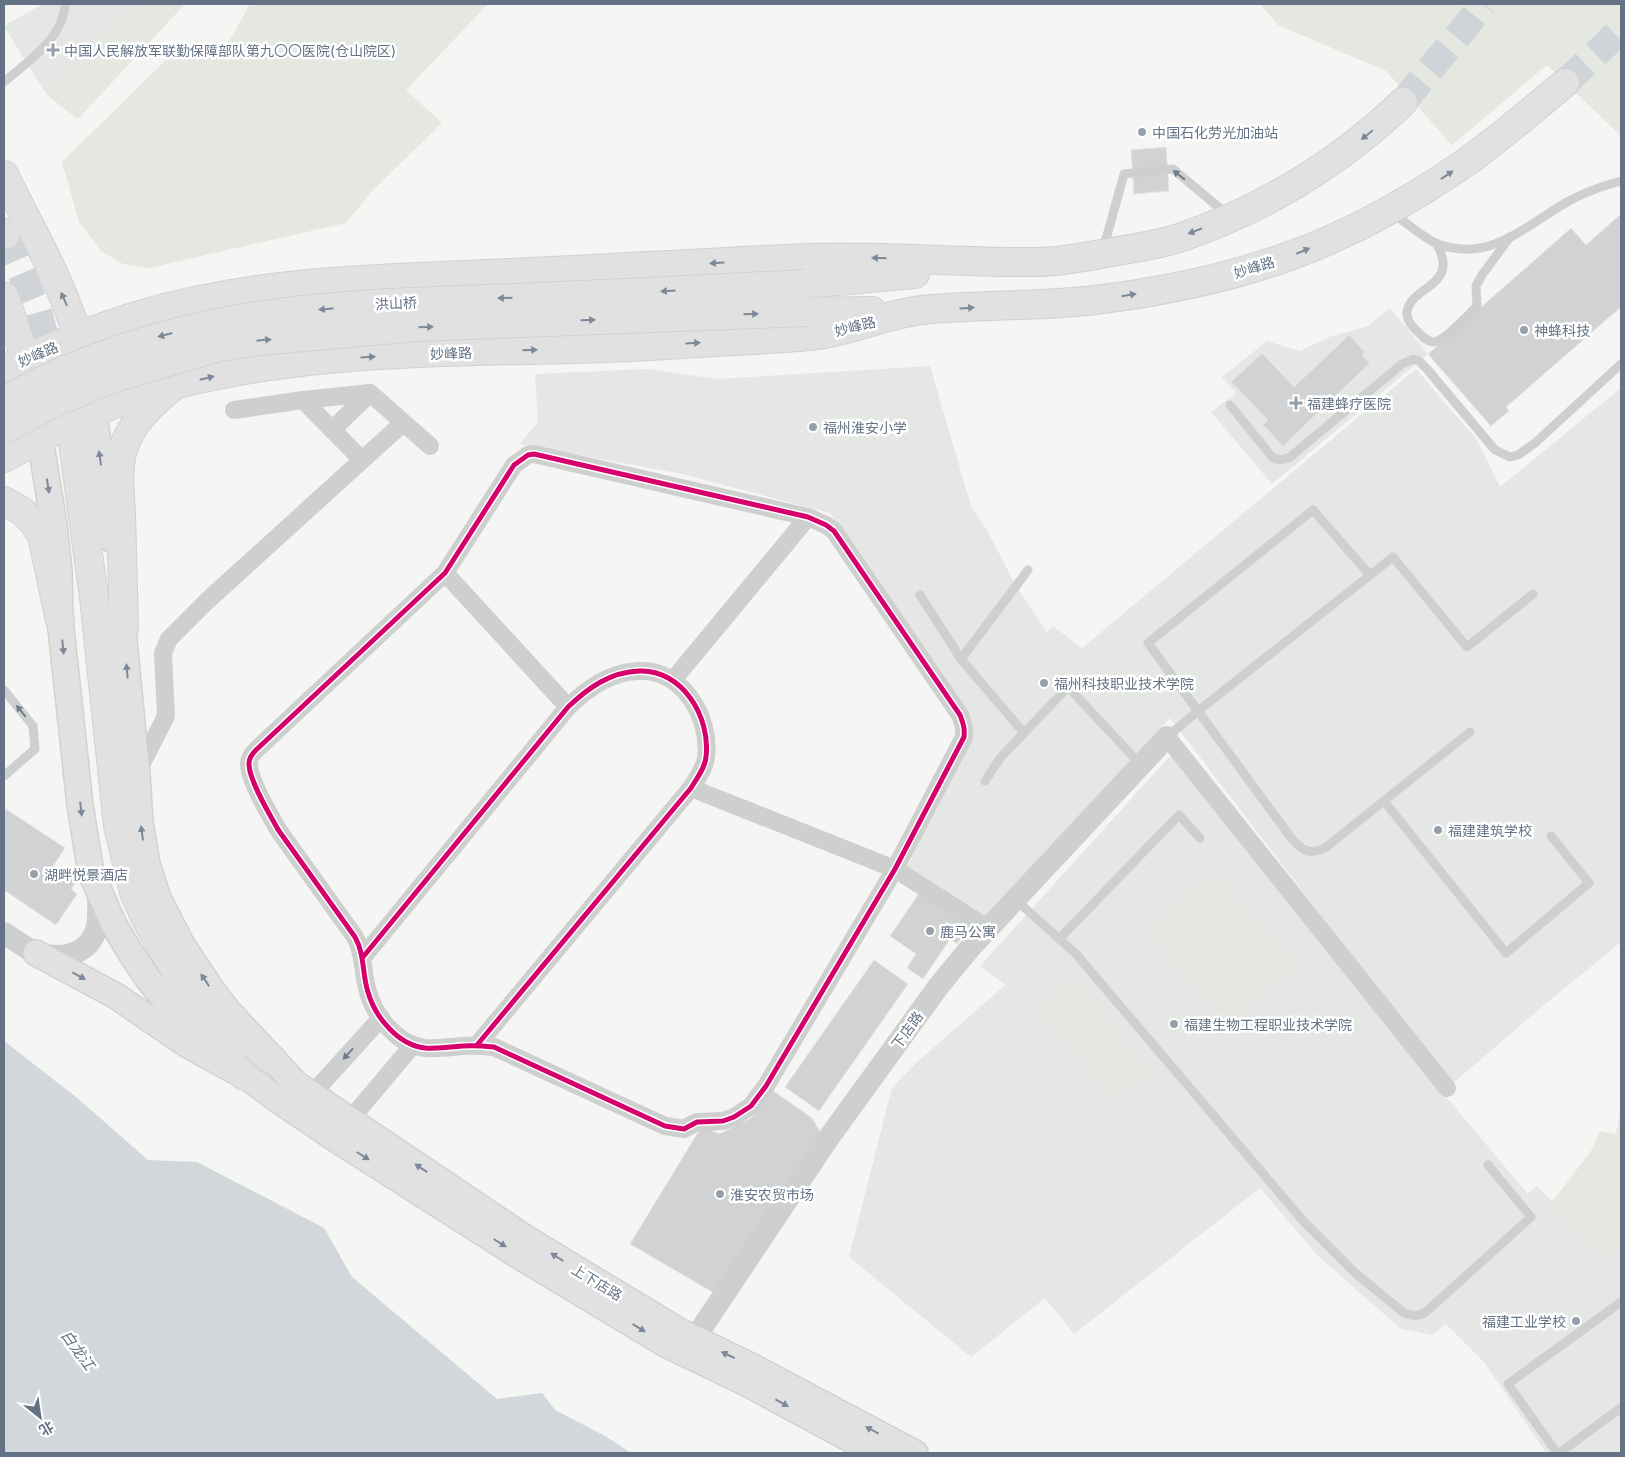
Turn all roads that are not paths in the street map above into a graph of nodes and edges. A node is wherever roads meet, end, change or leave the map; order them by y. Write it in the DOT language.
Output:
graph roads {
  1 [pos="66,4"];
  2 [pos="4,82"];
  3 [pos="1565,83"];
  4 [pos="1403,102"];
  5 [pos="4,175"];
  6 [pos="1621,181"];
  7 [pos="1389,210"];
  8 [pos="1230,216"];
  9 [pos="1510,238"];
  10 [pos="1436,243"];
  11 [pos="1102,254"];
  12 [pos="1039,262"];
  13 [pos="4,296"];
  14 [pos="918,310"];
  15 [pos="78,337"];
  16 [pos="15,363"];
  17 [pos="1621,364"];
  18 [pos="174,386"];
  19 [pos="370,393"];
  20 [pos="4,400"];
  21 [pos="303,400"];
  22 [pos="1230,405"];
  23 [pos="234,410"];
  24 [pos="94,414"];
  25 [pos="403,423"];
  26 [pos="4,430"];
  27 [pos="332,430"];
  28 [pos="59,441"];
  29 [pos="430,446"];
  30 [pos="4,458"];
  31 [pos="362,460"];
  32 [pos="4,501"];
  33 [pos="808,517"];
  34 [pos="1028,570"];
  35 [pos="445,573"];
  36 [pos="1370,575"];
  37 [pos="920,594"];
  38 [pos="1533,594"];
  39 [pos="60,620"];
  40 [pos="124,629"];
  41 [pos="961,659"];
  42 [pos="673,680"];
  43 [pos="4,690"];
  44 [pos="568,707"];
  45 [pos="1198,711"];
  46 [pos="1470,732"];
  47 [pos="1024,733"];
  48 [pos="1167,737"];
  49 [pos="1141,765"];
  50 [pos="137,774"];
  51 [pos="4,776"];
  52 [pos="985,781"];
  53 [pos="691,788"];
  54 [pos="1384,801"];
  55 [pos="1550,836"];
  56 [pos="1200,838"];
  57 [pos="895,869"];
  58 [pos="98,892"];
  59 [pos="1016,900"];
  60 [pos="989,929"];
  61 [pos="4,932"];
  62 [pos="1059,940"];
  63 [pos="36,952"];
  64 [pos="363,957"];
  65 [pos="381,1018"];
  66 [pos="413,1045"];
  67 [pos="477,1045"];
  68 [pos="273,1060"];
  69 [pos="244,1076"];
  70 [pos="1447,1088"];
  71 [pos="295,1098"];
  72 [pos="342,1129"];
  73 [pos="1488,1165"];
  74 [pos="1621,1302"];
  75 [pos="690,1347"];
  76 [pos="1621,1408"];
  77 [pos="876,1453"];
  78 [pos="915,1453"];
  79 [pos="1558,1453"];
  1 -- 2 [label="lane"];
  7 -- 3 [label="main road, 妙峰路, one-way"];
  4 -- 8 [label="main road, 妙峰路, one-way"];
  15 -- 5 [label="main road, one-way"];
  6 -- 9 [label="lane"];
  7 -- 10 [label="lane"];
  14 -- 7 [label="main road, 妙峰路, one-way"];
  8 -- 11 [label="main road, 妙峰路, one-way"];
  8 -- 11 [label="lane, one-way"];
  9 -- 10 [label="lane"];
  9 -- 10 [label="lane"];
  11 -- 12 [label="main road, 妙峰路"];
  12 -- 15 [label="main road, 妙峰路, one-way"];
  12 -- 20 [label="main road, 洪山桥, one-way, bridge"];
  13 -- 16 [label="main road"];
  18 -- 14 [label="main road, 妙峰路, one-way"];
  26 -- 14 [label="main road, one-way, bridge"];
  15 -- 16 [label="main road, 妙峰路"];
  15 -- 24 [label="main road"];
  16 -- 28 [label="main road"];
  17 -- 22 [label="lane"];
  18 -- 24 [label="main road, 妙峰路"];
  18 -- 40 [label="main road"];
  19 -- 21 [label="street"];
  19 -- 25 [label="street"];
  19 -- 27 [label="street"];
  21 -- 23 [label="street"];
  21 -- 27 [label="street"];
  24 -- 28 [label="main road, 妙峰路"];
  40 -- 24 [label="main road, one-way"];
  25 -- 29 [label="street"];
  25 -- 31 [label="street"];
  27 -- 31 [label="street"];
  28 -- 30 [label="main road, 妙峰路"];
  28 -- 39 [label="main road, one-way"];
  28 -- 68 [label="main road"];
  28 -- 69 [label="main road"];
  31 -- 50 [label="street"];
  32 -- 39 [label="main road"];
  33 -- 35 [label="street"];
  33 -- 42 [label="street"];
  33 -- 57 [label="street"];
  34 -- 41 [label="lane"];
  35 -- 44 [label="street"];
  35 -- 64 [label="street"];
  36 -- 38 [label="lane"];
  36 -- 45 [label="lane"];
  36 -- 45 [label="lane"];
  37 -- 41 [label="lane"];
  39 -- 58 [label="main road, one-way"];
  50 -- 40 [label="main road, one-way"];
  41 -- 47 [label="lane"];
  42 -- 44 [label="street"];
  42 -- 53 [label="street"];
  51 -- 43 [label="lane, one-way"];
  44 -- 64 [label="street"];
  45 -- 48 [label="lane"];
  45 -- 54 [label="lane"];
  46 -- 54 [label="lane"];
  47 -- 49 [label="lane"];
  47 -- 52 [label="lane"];
  48 -- 49 [label="street, 下店路"];
  48 -- 70 [label="street"];
  49 -- 59 [label="street, 下店路"];
  68 -- 50 [label="main road, one-way"];
  53 -- 57 [label="street"];
  53 -- 67 [label="street"];
  54 -- 55 [label="lane"];
  56 -- 62 [label="lane"];
  57 -- 60 [label="street"];
  57 -- 67 [label="street"];
  58 -- 63 [label="street"];
  58 -- 69 [label="main road"];
  59 -- 60 [label="street, 下店路"];
  59 -- 62 [label="lane"];
  60 -- 75 [label="street, 下店路"];
  61 -- 63 [label="street"];
  62 -- 73 [label="lane"];
  63 -- 69 [label="main road, one-way"];
  64 -- 65 [label="street"];
  65 -- 66 [label="street"];
  65 -- 71 [label="street, one-way"];
  66 -- 67 [label="street"];
  66 -- 72 [label="street"];
  68 -- 71 [label="main road"];
  69 -- 71 [label="main road"];
  71 -- 72 [label="main road, 上下店路"];
  72 -- 75 [label="main road, 上下店路"];
  74 -- 79 [label="lane"];
  75 -- 77 [label="main road, 上下店路, one-way"];
  78 -- 75 [label="main road, 上下店路, one-way"];
  76 -- 79 [label="lane"];
}
